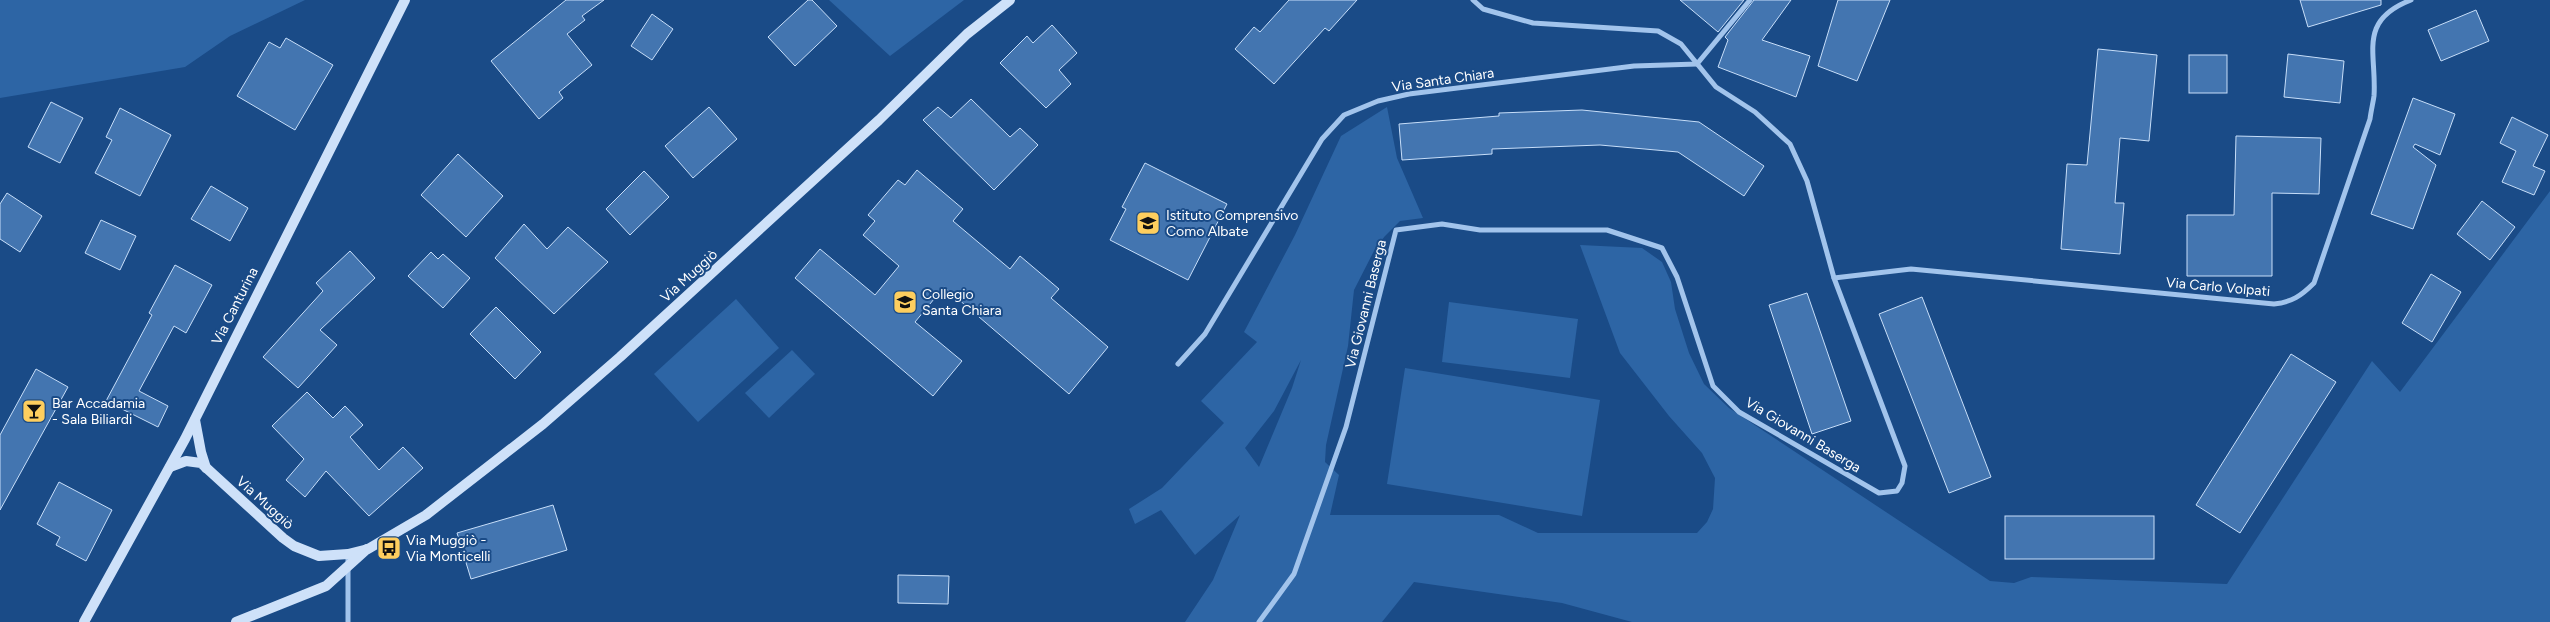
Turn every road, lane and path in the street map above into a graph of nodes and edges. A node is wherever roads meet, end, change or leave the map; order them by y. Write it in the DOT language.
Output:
graph roads {
  1 [pos="405,0"];
  2 [pos="1010,0"];
  3 [pos="1473,0"];
  4 [pos="1750,0"];
  5 [pos="2411,0"];
  6 [pos="1697,64"];
  7 [pos="1834,278"];
  8 [pos="1178,364"];
  9 [pos="195,419"];
  10 [pos="170,467"];
  11 [pos="206,468"];
  12 [pos="368,549"];
  13 [pos="348,554"];
  14 [pos="347,570"];
  15 [pos="84,622"];
  16 [pos="236,622"];
  17 [pos="348,622"];
  18 [pos="1259,622"];
  1 -- 9 [label="street, Via Canturina"];
  2 -- 12 [label="street, Via Muggiò"];
  3 -- 6 [label="street, Via Giovanni Baserga"];
  4 -- 6 [label="street"];
  5 -- 7 [label="street, Via Carlo Volpati"];
  6 -- 7 [label="street, Via Giovanni Baserga"];
  6 -- 8 [label="street, Via Santa Chiara"];
  7 -- 18 [label="street, Via Giovanni Baserga"];
  9 -- 10 [label="street, Via Canturina"];
  9 -- 11 [label="street"];
  10 -- 11 [label="street, Via Muggiò"];
  10 -- 15 [label="street, Via Canturina"];
  11 -- 13 [label="street, Via Muggiò"];
  12 -- 13 [label="street, Via Muggiò"];
  12 -- 14 [label="street, Via Muggiò"];
  13 -- 14 [label="street"];
  14 -- 16 [label="street, Via Muggiò"];
  14 -- 17 [label="street"];
}
